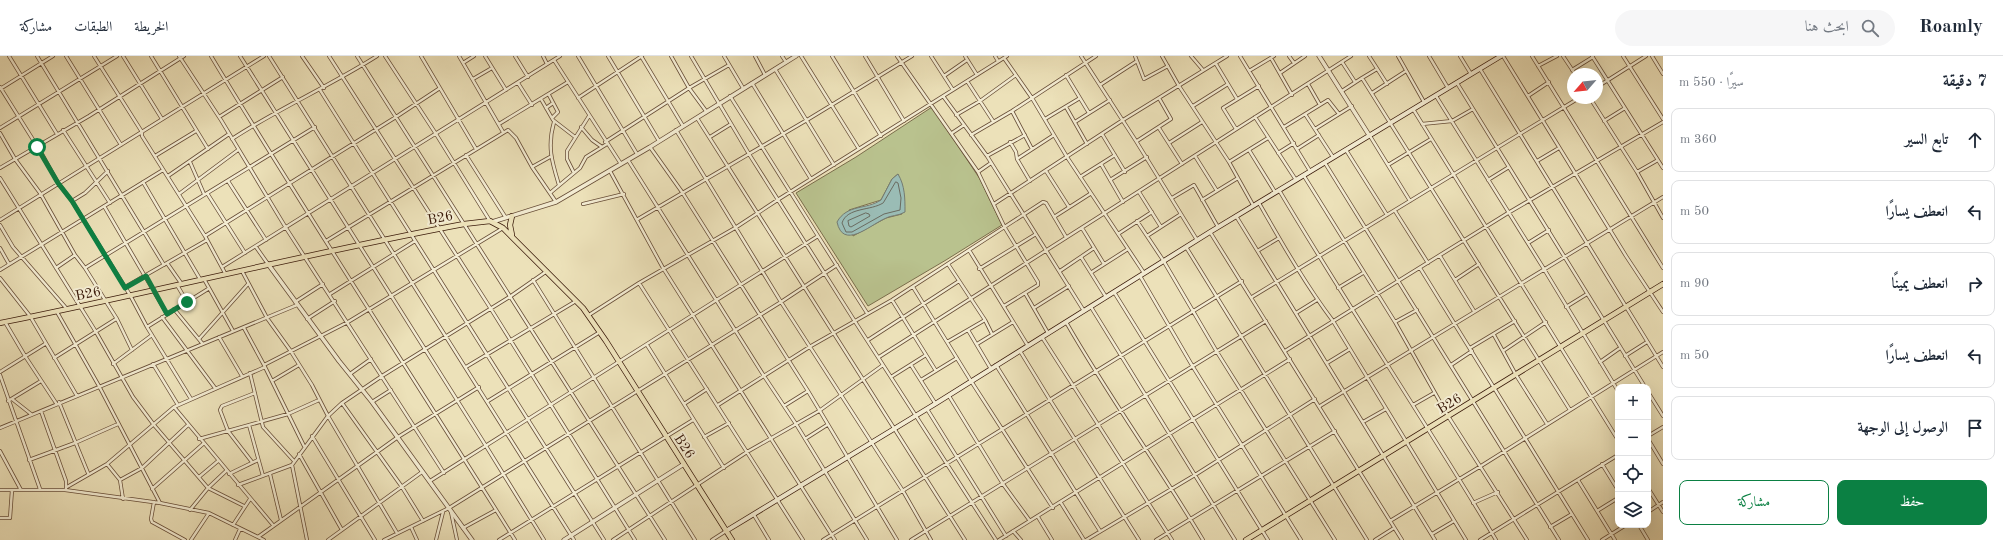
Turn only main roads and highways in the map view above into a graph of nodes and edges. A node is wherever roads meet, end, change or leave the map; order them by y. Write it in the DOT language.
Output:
graph roads {
  1 [pos="1502,56"];
  2 [pos="512,216"];
  3 [pos="513,236"];
  4 [pos="1663,284"];
  5 [pos="3,322"];
  6 [pos="726,531"];
  7 [pos="732,540"];
  8 [pos="1246,540"];
  1 -- 6 [label="main road"];
  2 -- 3 [label="highway"];
  3 -- 5 [label="highway, B26"];
  3 -- 6 [label="highway, B26"];
  4 -- 8 [label="highway, B26"];
  6 -- 7 [label="highway, B26"];
}
